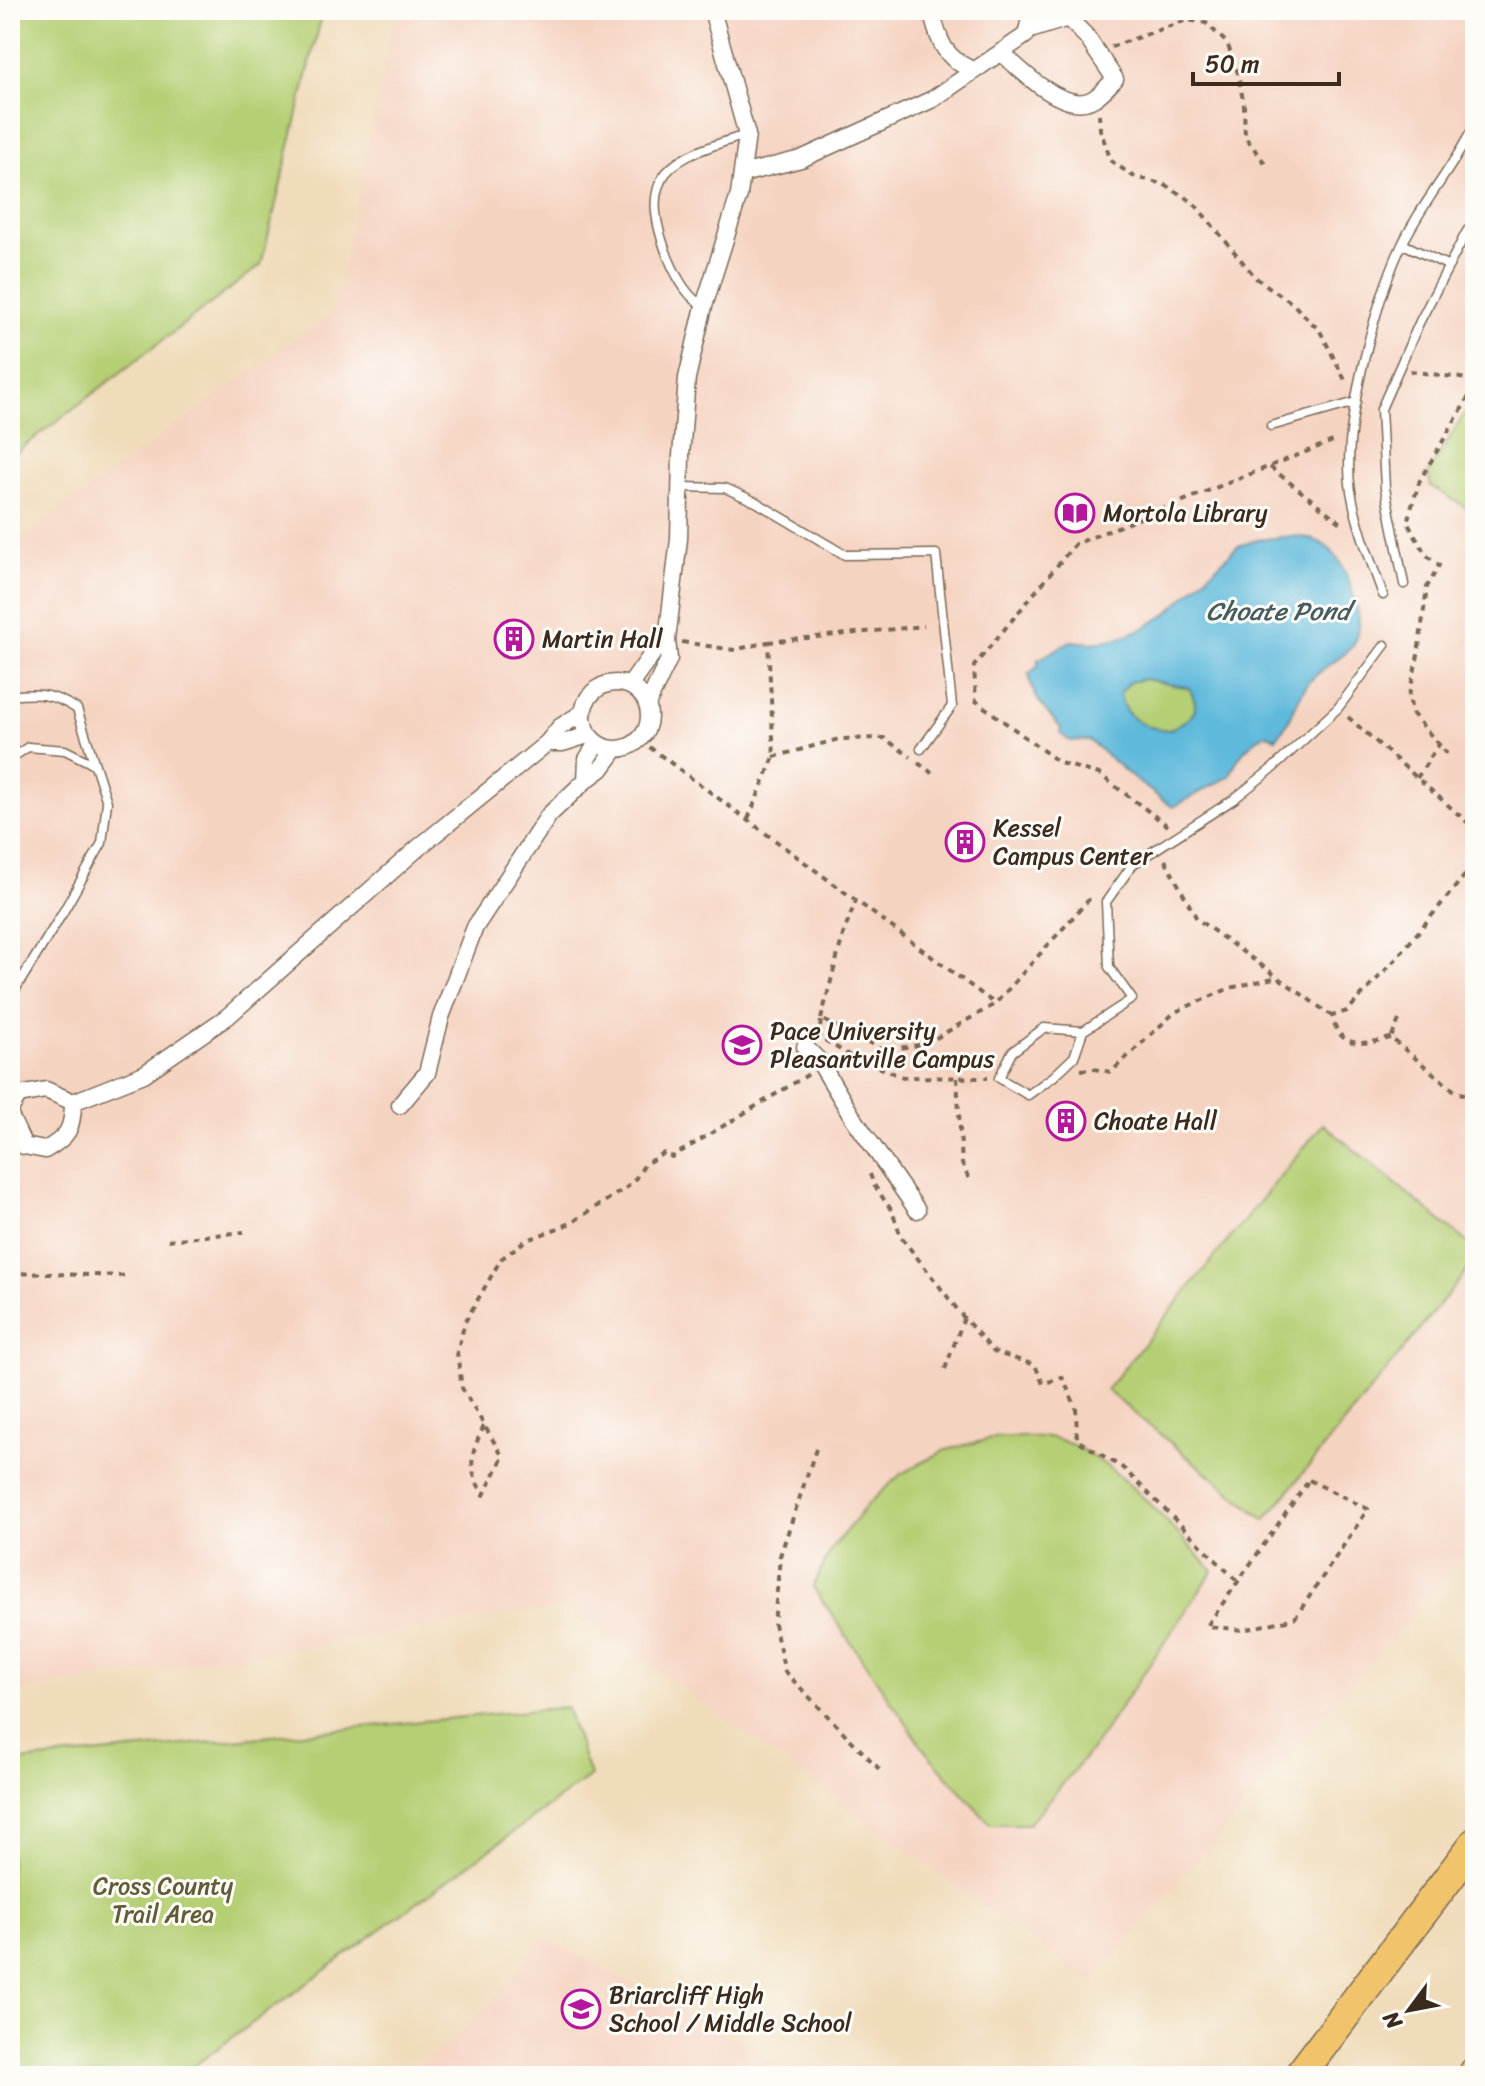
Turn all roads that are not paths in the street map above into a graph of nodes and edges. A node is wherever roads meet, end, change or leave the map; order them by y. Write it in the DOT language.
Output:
graph roads {
  1 [pos="712,10"];
  2 [pos="931,10"];
  3 [pos="1029,10"];
  4 [pos="1027,31"];
  5 [pos="1001,52"];
  6 [pos="974,70"];
  7 [pos="1475,124"];
  8 [pos="747,135"];
  9 [pos="742,174"];
  10 [pos="1475,223"];
  11 [pos="1403,244"];
  12 [pos="1449,266"];
  13 [pos="704,306"];
  14 [pos="1356,402"];
  15 [pos="1271,426"];
  16 [pos="680,487"];
  17 [pos="1404,584"];
  18 [pos="1383,595"];
  19 [pos="667,640"];
  20 [pos="1385,645"];
  21 [pos="630,685"];
  22 [pos="10,696"];
  23 [pos="647,705"];
  24 [pos="582,713"];
  25 [pos="592,739"];
  26 [pos="547,743"];
  27 [pos="921,749"];
  28 [pos="615,750"];
  29 [pos="10,759"];
  30 [pos="95,765"];
  31 [pos="586,780"];
  32 [pos="10,998"];
  33 [pos="1083,1031"];
  34 [pos="810,1051"];
  35 [pos="13,1097"];
  36 [pos="73,1102"];
  37 [pos="400,1105"];
  38 [pos="10,1116"];
  39 [pos="917,1210"];
  40 [pos="1475,1843"];
  41 [pos="1299,2076"];
  1 -- 8 [label="street"];
  2 -- 6 [label="street"];
  3 -- 4 [label="street"];
  4 -- 5 [label="street"];
  4 -- 5 [label="street"];
  5 -- 6 [label="street"];
  6 -- 9 [label="street"];
  7 -- 11 [label="lane"];
  8 -- 9 [label="street"];
  8 -- 13 [label="lane"];
  9 -- 13 [label="street"];
  10 -- 12 [label="lane"];
  11 -- 12 [label="lane"];
  11 -- 14 [label="lane"];
  12 -- 17 [label="lane"];
  13 -- 16 [label="street"];
  14 -- 15 [label="lane"];
  14 -- 18 [label="lane"];
  16 -- 19 [label="street"];
  16 -- 27 [label="lane"];
  19 -- 21 [label="street"];
  19 -- 23 [label="street"];
  20 -- 33 [label="lane"];
  21 -- 23 [label="street"];
  21 -- 24 [label="street"];
  22 -- 30 [label="lane"];
  23 -- 28 [label="street"];
  24 -- 25 [label="street"];
  24 -- 26 [label="street"];
  25 -- 26 [label="street"];
  25 -- 28 [label="street"];
  25 -- 31 [label="street"];
  26 -- 36 [label="street"];
  28 -- 31 [label="street"];
  29 -- 30 [label="lane"];
  30 -- 32 [label="lane"];
  31 -- 37 [label="street"];
  33 -- 33 [label="lane"];
  34 -- 39 [label="street"];
  35 -- 36 [label="street"];
  36 -- 38 [label="street"];
  40 -- 41 [label="highway"];
}
